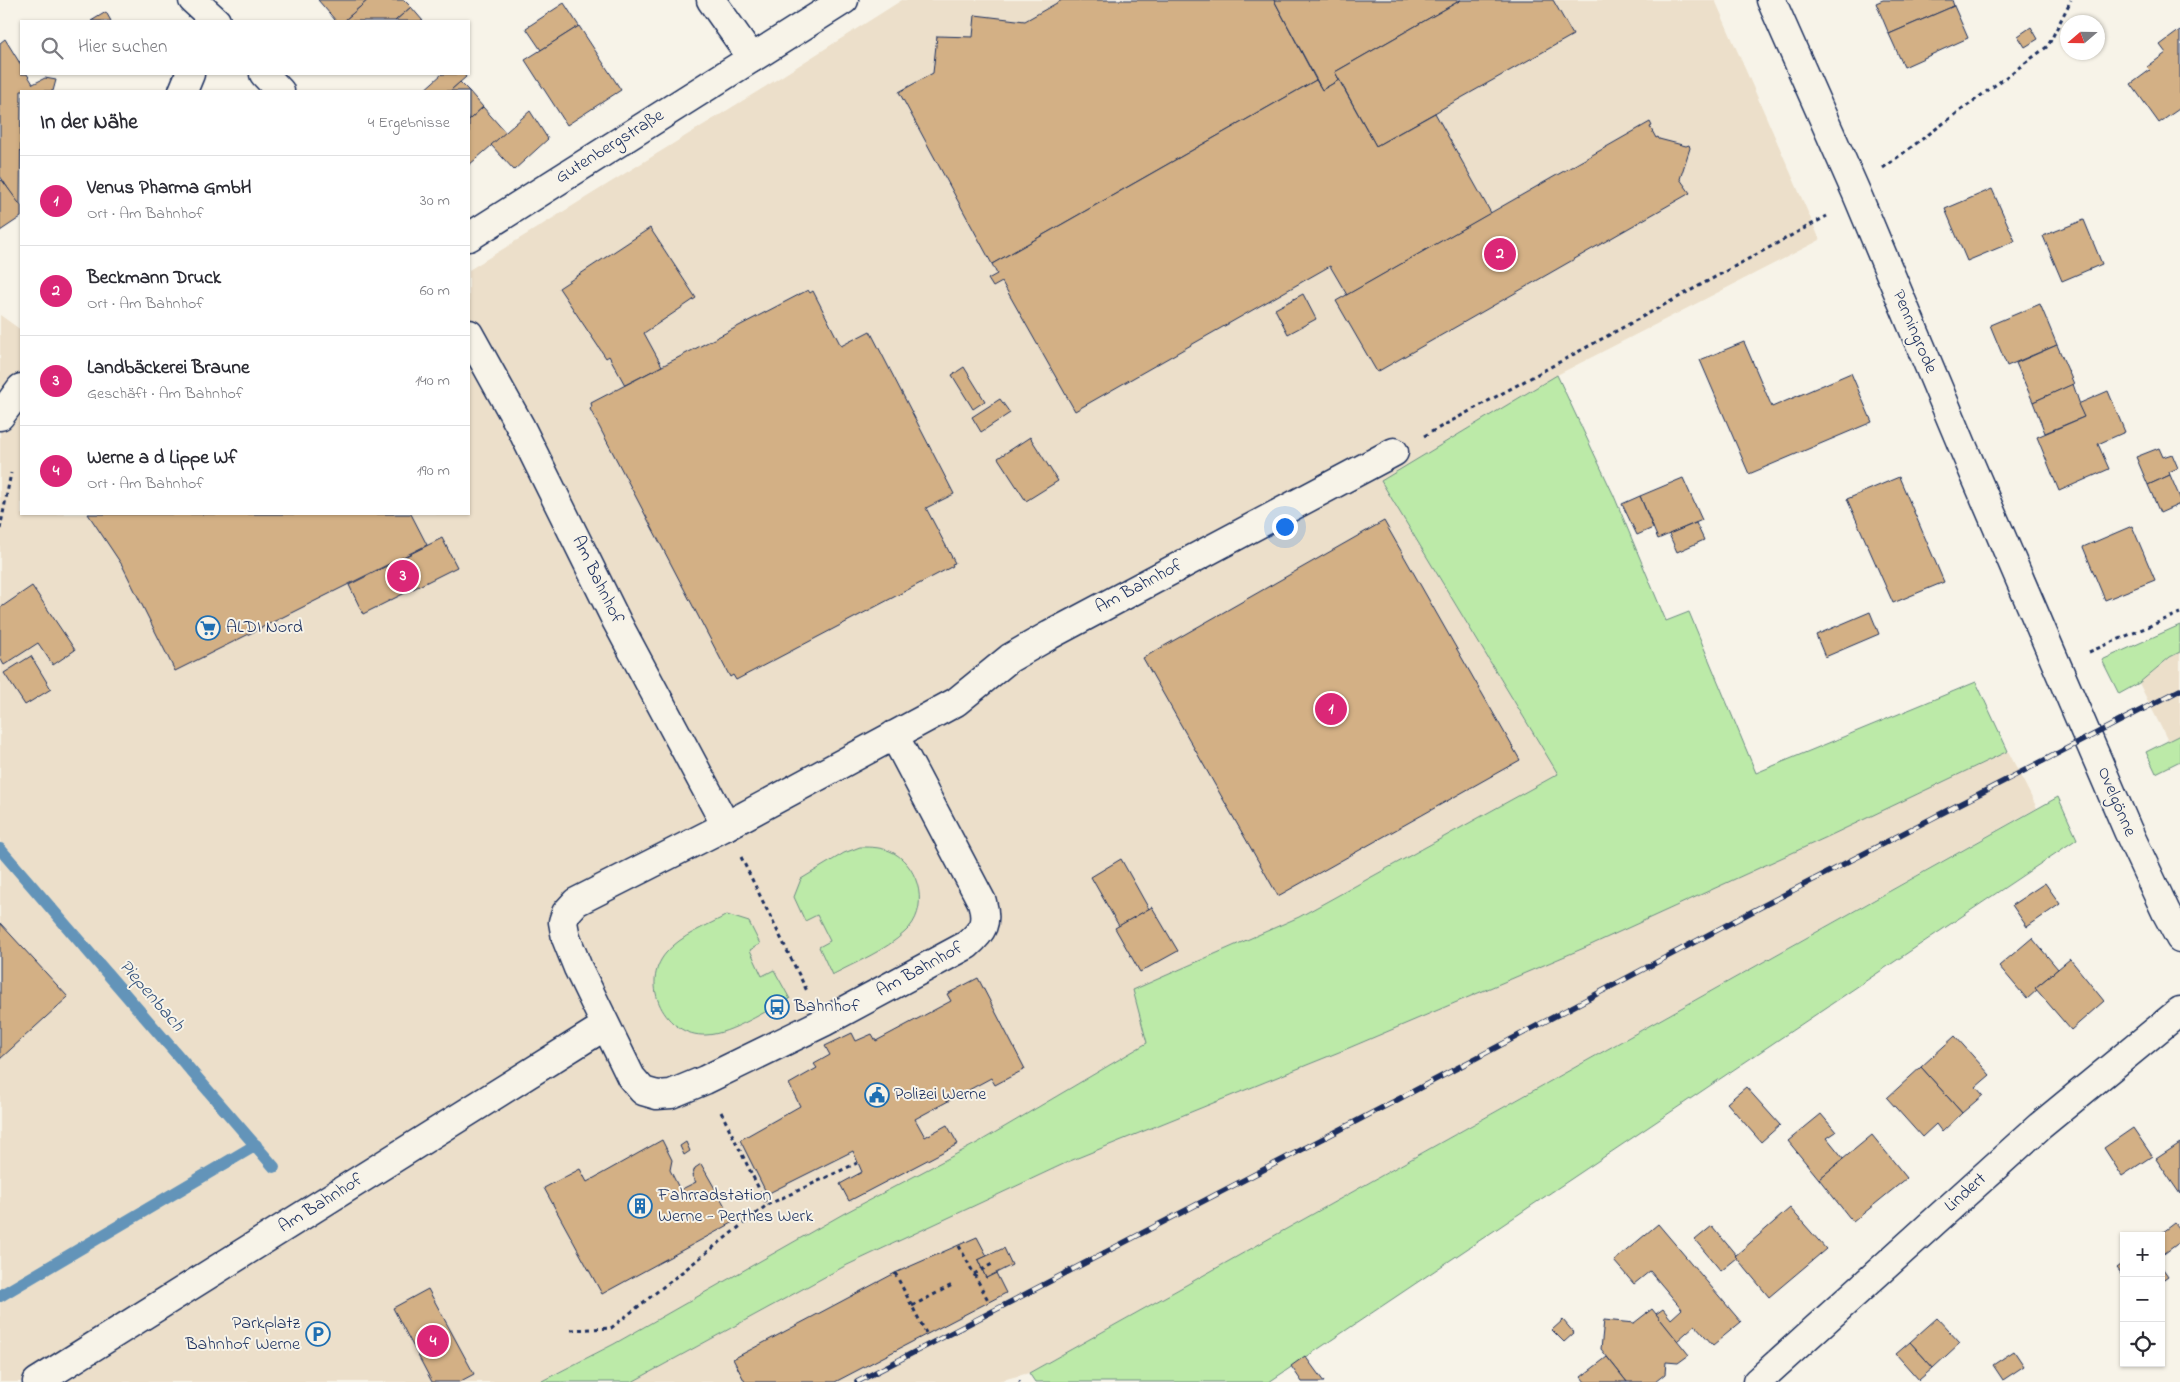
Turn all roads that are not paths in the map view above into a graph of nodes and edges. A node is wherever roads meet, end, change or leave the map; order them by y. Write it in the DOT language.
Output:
graph roads {
  1 [pos="193,0"];
  2 [pos="711,0"];
  3 [pos="844,0"];
  4 [pos="1771,0"];
  5 [pos="216,15"];
  6 [pos="752,58"];
  7 [pos="190,75"];
  8 [pos="265,75"];
  9 [pos="183,90"];
  10 [pos="279,90"];
  11 [pos="470,236"];
  12 [pos="470,336"];
  13 [pos="20,389"];
  14 [pos="0,416"];
  15 [pos="1394,452"];
  16 [pos="2057,664"];
  17 [pos="894,735"];
  18 [pos="726,826"];
  19 [pos="2180,938"];
  20 [pos="2180,1011"];
  21 [pos="605,1026"];
  22 [pos="37,1382"];
  23 [pos="1757,1382"];
  1 -- 5 [label="street"];
  2 -- 6 [label="street"];
  3 -- 6 [label="street, Gutenbergstraße"];
  4 -- 16 [label="street, Penningrode"];
  6 -- 11 [label="street, Gutenbergstraße"];
  7 -- 9 [label="street"];
  8 -- 10 [label="street"];
  12 -- 18 [label="street, Am Bahnhof"];
  13 -- 14 [label="street"];
  15 -- 17 [label="street, Am Bahnhof"];
  16 -- 19 [label="street, Ovelgönne"];
  17 -- 18 [label="street, Am Bahnhof"];
  17 -- 21 [label="street, Am Bahnhof"];
  18 -- 21 [label="street, Am Bahnhof"];
  20 -- 23 [label="street, Lindert"];
  21 -- 22 [label="street, Am Bahnhof"];
}
